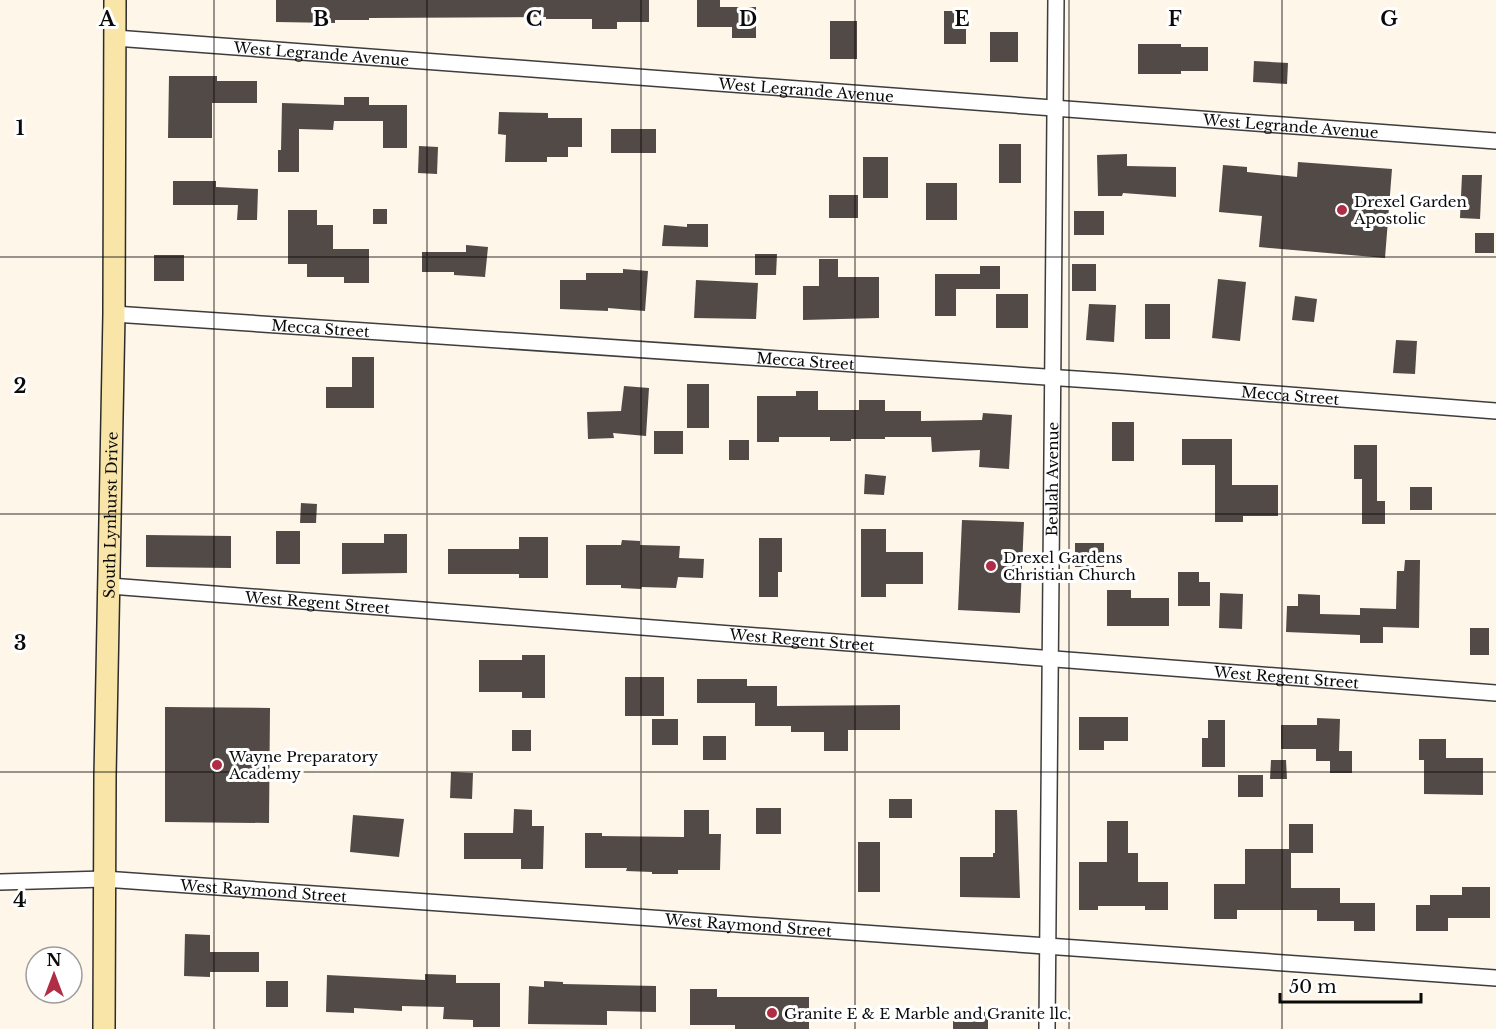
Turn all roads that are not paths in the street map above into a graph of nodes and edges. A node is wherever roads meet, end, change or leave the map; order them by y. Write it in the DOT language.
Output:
graph roads {
  1 [pos="115,0"];
  2 [pos="1056,0"];
  3 [pos="115,38"];
  4 [pos="1056,109"];
  5 [pos="1496,141"];
  6 [pos="114,314"];
  7 [pos="1054,378"];
  8 [pos="1496,411"];
  9 [pos="110,586"];
  10 [pos="1052,659"];
  11 [pos="1496,693"];
  12 [pos="104,879"];
  13 [pos="0,882"];
  14 [pos="1047,946"];
  15 [pos="1496,978"];
  16 [pos="104,1029"];
  17 [pos="1047,1029"];
  1 -- 3 [label="main road, South Lynhurst Drive"];
  2 -- 4 [label="street, Beulah Avenue"];
  3 -- 4 [label="street, West Legrande Avenue"];
  3 -- 6 [label="main road, South Lynhurst Drive"];
  4 -- 5 [label="street, West Legrande Avenue"];
  4 -- 7 [label="street, Beulah Avenue"];
  6 -- 7 [label="street, Mecca Street"];
  6 -- 9 [label="main road, South Lynhurst Drive"];
  7 -- 8 [label="street, Mecca Street"];
  7 -- 10 [label="street, Beulah Avenue"];
  9 -- 10 [label="street, West Regent Street"];
  9 -- 12 [label="main road, South Lynhurst Drive"];
  10 -- 11 [label="street, West Regent Street"];
  10 -- 14 [label="street, Beulah Avenue"];
  12 -- 13 [label="street, West Raymond Street"];
  12 -- 14 [label="street, West Raymond Street"];
  12 -- 16 [label="main road, South Lynhurst Drive"];
  14 -- 15 [label="street, West Raymond Street"];
  14 -- 17 [label="street, Beulah Avenue"];
}
